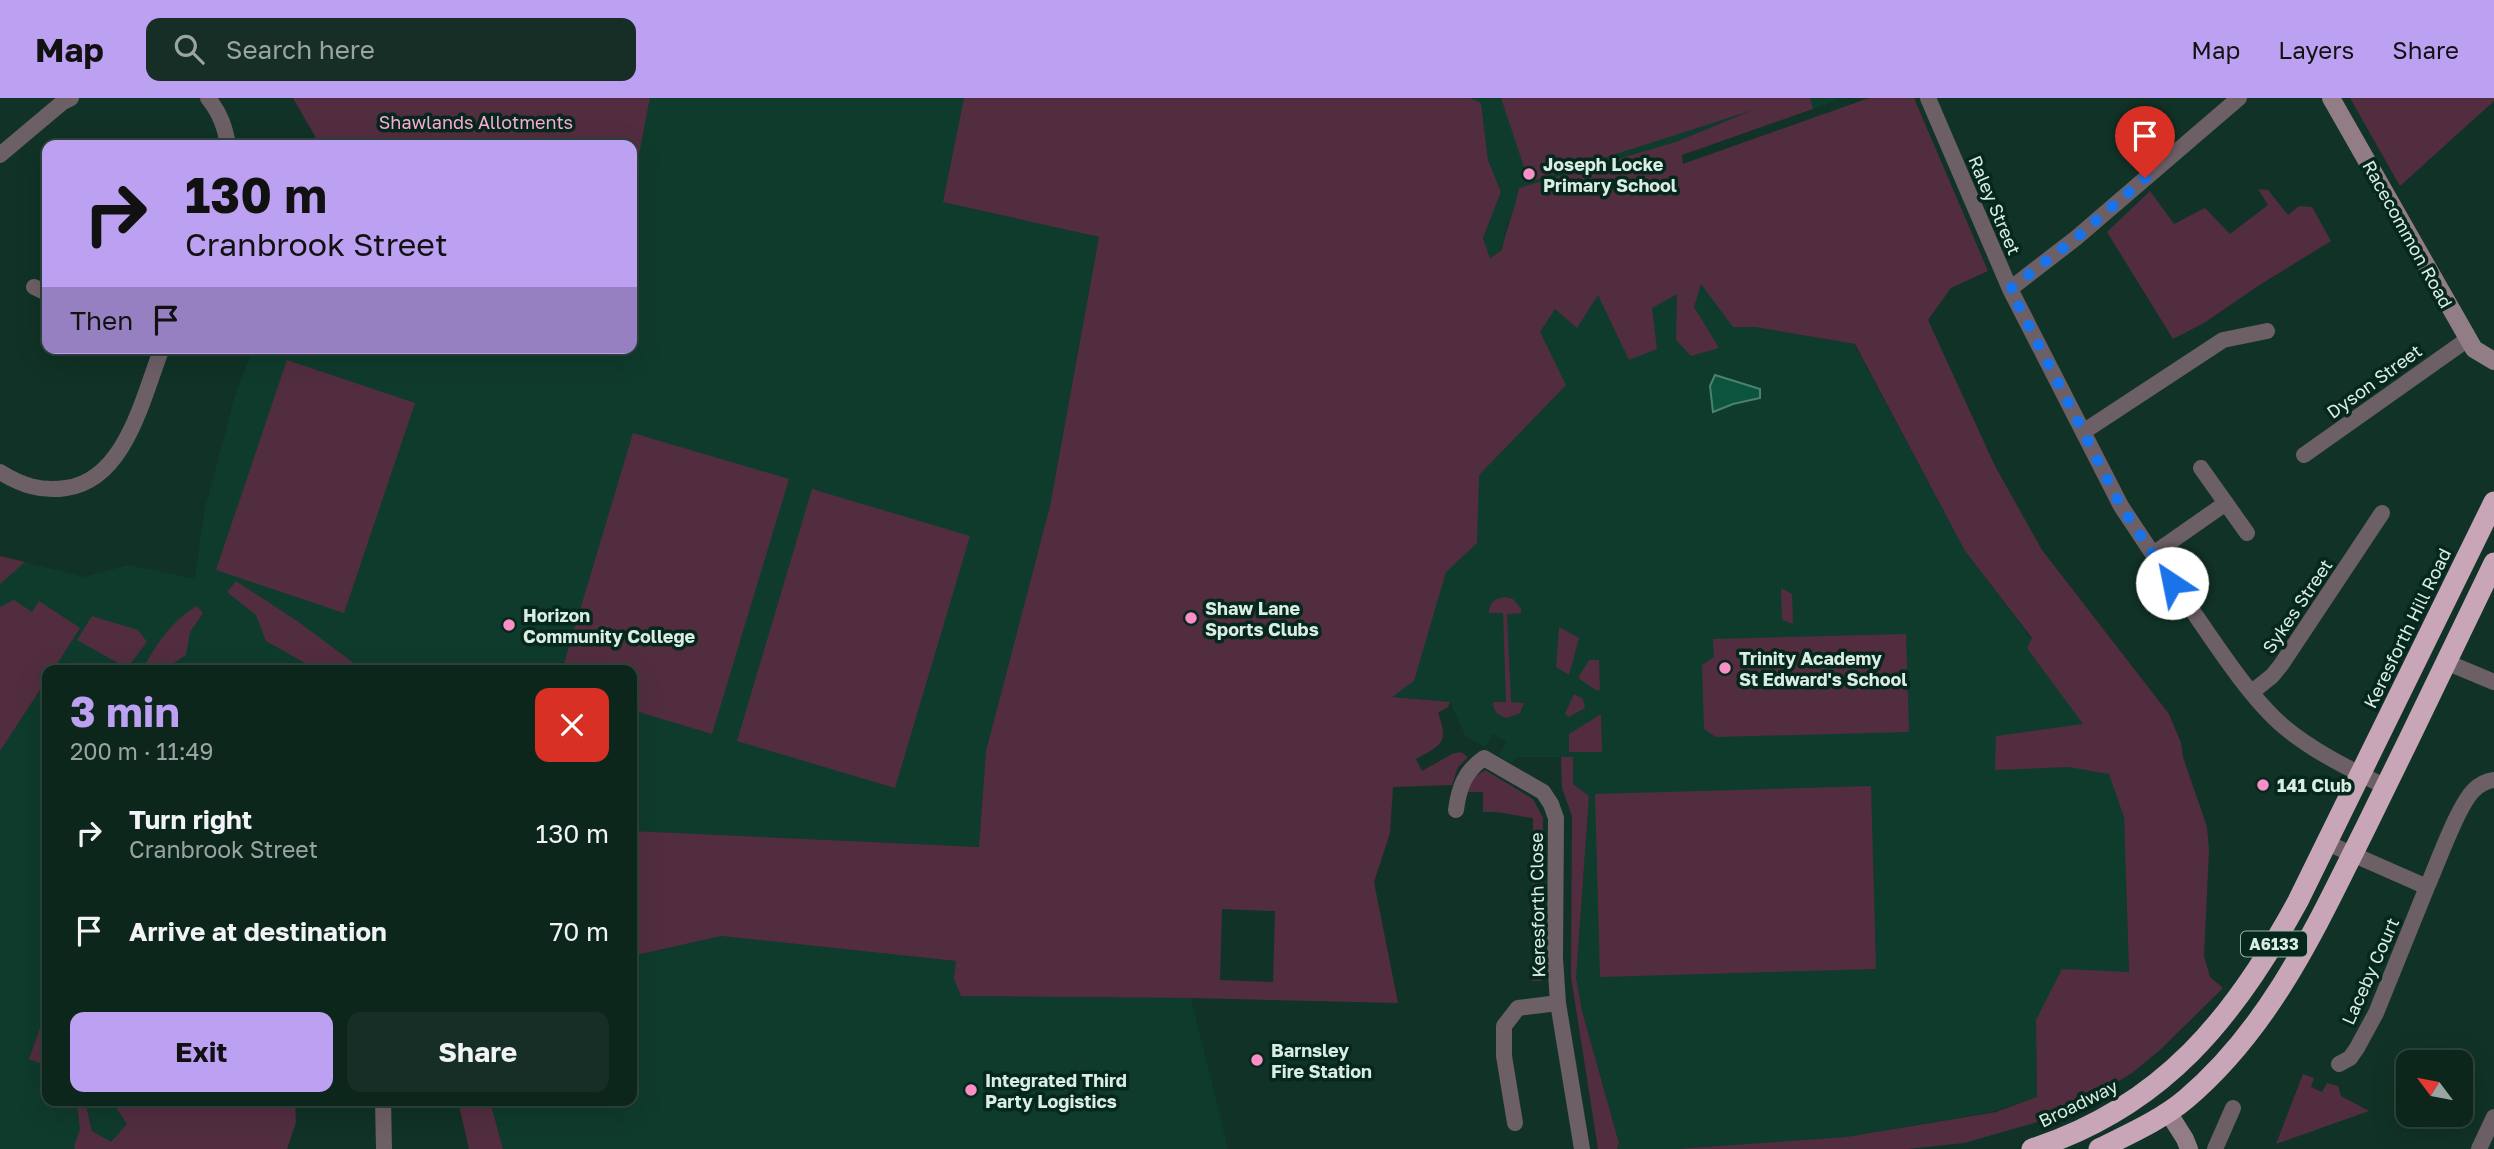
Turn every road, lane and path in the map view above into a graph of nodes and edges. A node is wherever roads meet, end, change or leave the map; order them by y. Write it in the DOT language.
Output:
graph roads {
  1 [pos="71,98"];
  2 [pos="208,98"];
  3 [pos="1928,98"];
  4 [pos="2239,98"];
  5 [pos="2331,98"];
  6 [pos="227,140"];
  7 [pos="0,155"];
  8 [pos="2010,289"];
  9 [pos="2267,331"];
  10 [pos="2468,339"];
  11 [pos="158,354"];
  12 [pos="2494,362"];
  13 [pos="2083,432"];
  14 [pos="2304,455"];
  15 [pos="2201,468"];
  16 [pos="0,472"];
  17 [pos="2494,502"];
  18 [pos="2226,503"];
  19 [pos="2382,513"];
  20 [pos="2247,533"];
  21 [pos="2367,536"];
  22 [pos="2381,545"];
  23 [pos="2153,554"];
  24 [pos="2494,563"];
  25 [pos="2172,583"];
  26 [pos="2183,597"];
  27 [pos="2446,662"];
  28 [pos="2494,682"];
  29 [pos="2252,692"];
  30 [pos="2361,774"];
  31 [pos="2494,780"];
  32 [pos="2386,787"];
  33 [pos="1456,810"];
  34 [pos="2327,843"];
  35 [pos="2352,855"];
  36 [pos="2427,887"];
  37 [pos="1558,1003"];
  38 [pos="2339,1064"];
  39 [pos="2146,1093"];
  40 [pos="383,1106"];
  41 [pos="2233,1108"];
  42 [pos="2163,1115"];
  43 [pos="2494,1117"];
  44 [pos="1515,1123"];
  45 [pos="384,1149"];
  46 [pos="1582,1149"];
  47 [pos="2032,1149"];
  48 [pos="2099,1149"];
  49 [pos="2180,1149"];
  50 [pos="2189,1149"];
  51 [pos="2216,1149"];
  52 [pos="2479,1149"];
  1 -- 7 [label="street"];
  2 -- 6 [label="street"];
  3 -- 8 [label="street, Raley Street"];
  4 -- 8 [label="street"];
  5 -- 10 [label="street, Racecommon Road"];
  8 -- 13 [label="street, Raley Street"];
  9 -- 13 [label="street"];
  10 -- 12 [label="street, Racecommon Road"];
  10 -- 14 [label="street, Dyson Street"];
  11 -- 16 [label="street"];
  13 -- 23 [label="street, Raley Street"];
  15 -- 18 [label="street"];
  17 -- 30 [label="highway, Keresforth Hill Road / A6133"];
  18 -- 20 [label="street"];
  18 -- 23 [label="street"];
  19 -- 21 [label="street, Sykes Street"];
  21 -- 22 [label="street"];
  21 -- 29 [label="street, Sykes Street"];
  23 -- 25 [label="street, Raley Street"];
  24 -- 27 [label="highway, A6133"];
  26 -- 29 [label="street"];
  27 -- 28 [label="street"];
  27 -- 32 [label="highway, A6133"];
  29 -- 30 [label="street"];
  30 -- 32 [label="street"];
  30 -- 34 [label="highway, Keresforth Hill Road / A6133"];
  31 -- 36 [label="street, Laceby Court"];
  32 -- 35 [label="highway, A6133"];
  33 -- 37 [label="street, Keresforth Close"];
  34 -- 35 [label="street"];
  34 -- 39 [label="highway, Keresforth Hill Road / A6133"];
  35 -- 36 [label="street"];
  35 -- 42 [label="highway, A6133"];
  36 -- 38 [label="street, Laceby Court"];
  37 -- 44 [label="street"];
  37 -- 46 [label="street, Keresforth Close"];
  39 -- 42 [label="highway"];
  39 -- 47 [label="highway, Broadway / A6133"];
  40 -- 45 [label="street"];
  41 -- 51 [label="street"];
  42 -- 48 [label="highway, A6133"];
  42 -- 49 [label="street"];
  42 -- 50 [label="street"];
  43 -- 52 [label="street"];
}
